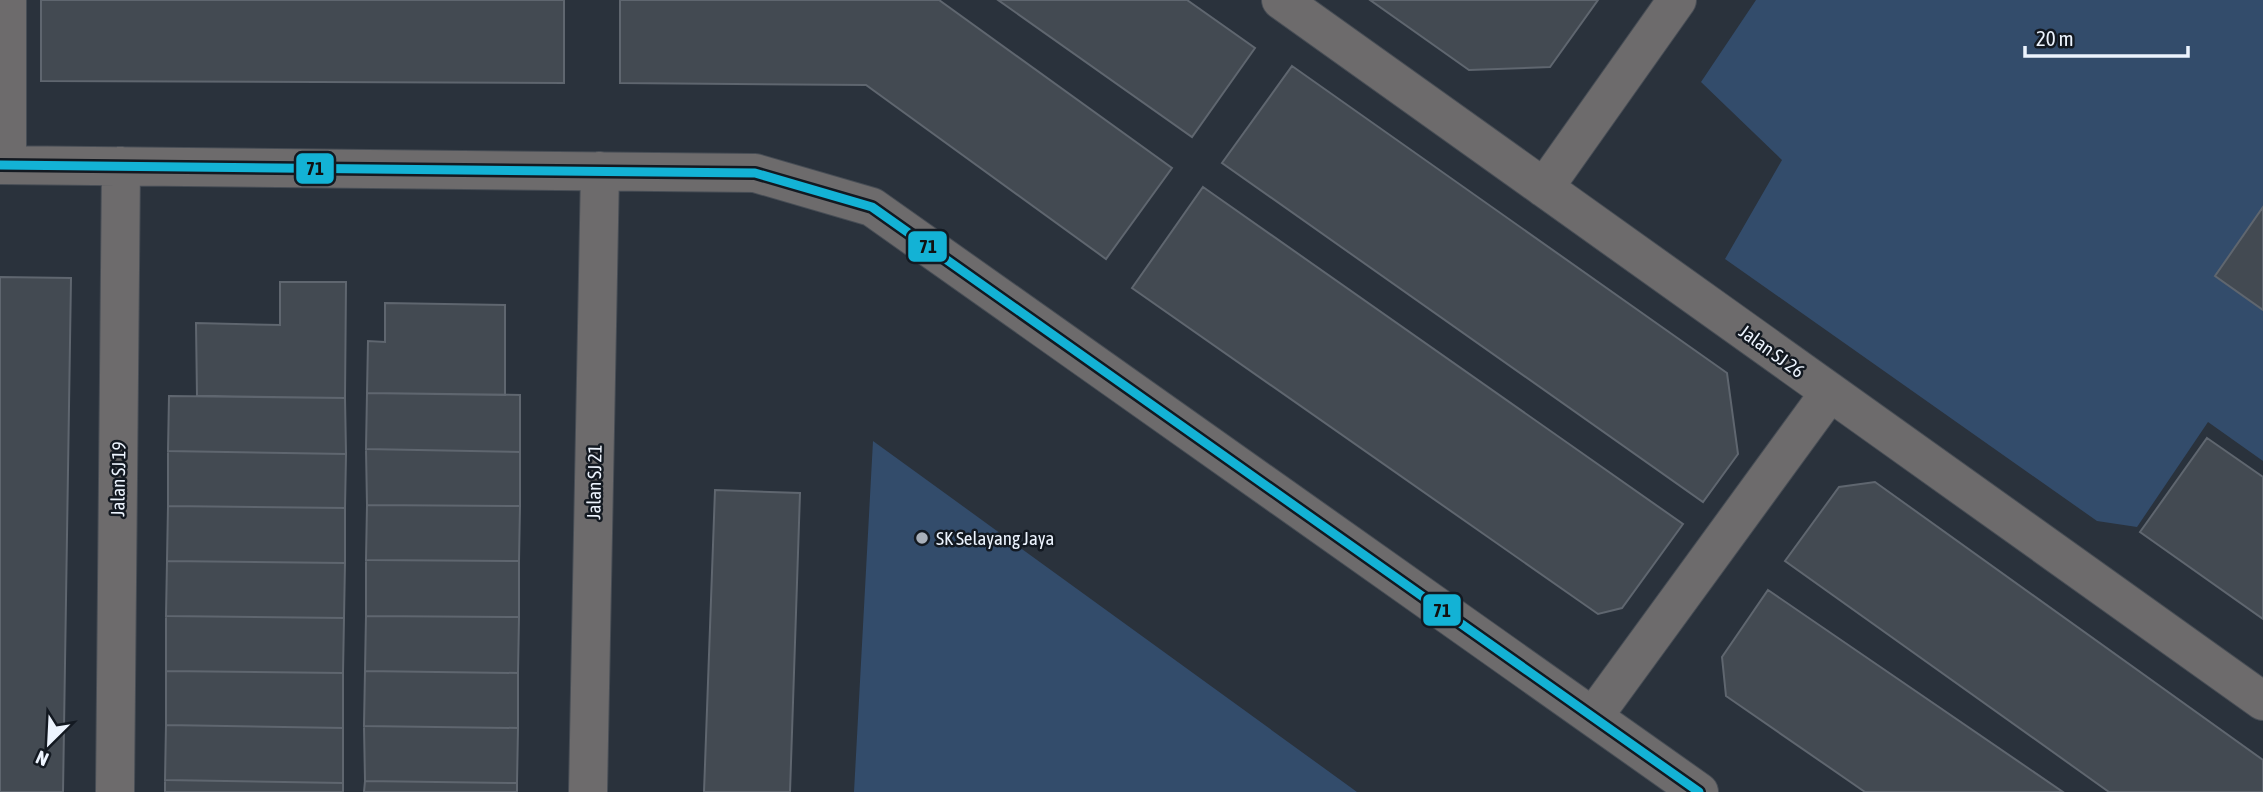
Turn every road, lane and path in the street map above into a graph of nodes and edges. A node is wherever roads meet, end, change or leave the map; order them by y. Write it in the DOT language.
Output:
graph roads {
  1 [pos="7,0"];
  2 [pos="1281,0"];
  3 [pos="1676,0"];
  4 [pos="4,165"];
  5 [pos="121,166"];
  6 [pos="600,171"];
  7 [pos="1544,188"];
  8 [pos="1830,392"];
  9 [pos="2263,701"];
  10 [pos="1594,717"];
  11 [pos="115,792"];
  12 [pos="588,792"];
  13 [pos="1699,792"];
  1 -- 4 [label="street"];
  2 -- 7 [label="street, Jalan SJ 26"];
  3 -- 7 [label="street"];
  4 -- 5 [label="street"];
  5 -- 6 [label="street"];
  5 -- 11 [label="street, Jalan SJ 19"];
  6 -- 10 [label="street"];
  6 -- 12 [label="street, Jalan SJ 21"];
  7 -- 8 [label="street, Jalan SJ 26"];
  8 -- 9 [label="street, Jalan SJ 26"];
  8 -- 10 [label="street"];
  10 -- 13 [label="street"];
}
